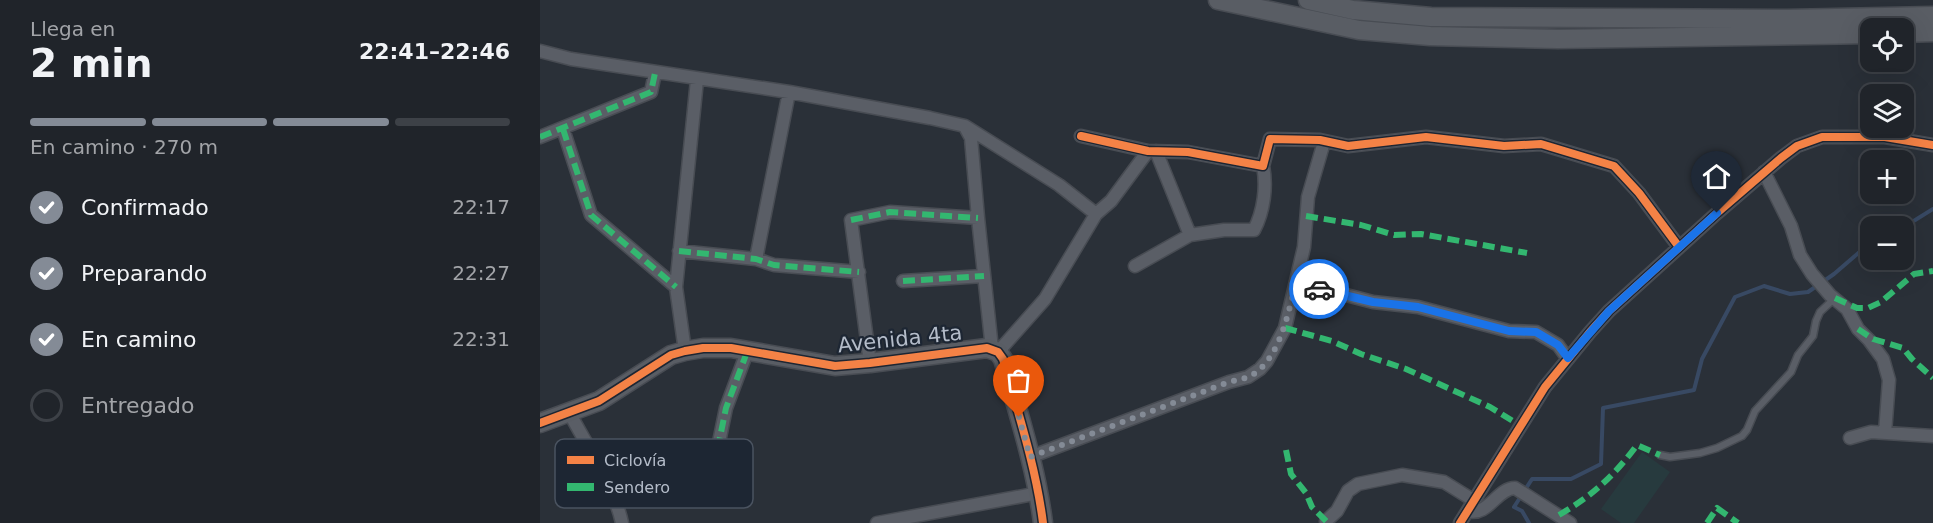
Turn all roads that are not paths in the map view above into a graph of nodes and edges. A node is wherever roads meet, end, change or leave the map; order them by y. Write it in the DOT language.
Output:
graph roads {
  1 [pos="1218,0"];
  2 [pos="1308,0"];
  3 [pos="1933,16"];
  4 [pos="1933,32"];
  5 [pos="1914,33"];
  6 [pos="1860,34"];
  7 [pos="540,51"];
  8 [pos="655,73"];
  9 [pos="697,80"];
  10 [pos="789,92"];
  11 [pos="965,126"];
  12 [pos="563,129"];
  13 [pos="1081,136"];
  14 [pos="540,137"];
  15 [pos="1324,142"];
  16 [pos="1933,145"];
  17 [pos="1152,151"];
  18 [pos="1263,166"];
  19 [pos="1764,172"];
  20 [pos="1096,214"];
  21 [pos="978,218"];
  22 [pos="1190,235"];
  23 [pos="1679,247"];
  24 [pos="679,251"];
  25 [pos="756,259"];
  26 [pos="1135,266"];
  27 [pos="859,272"];
  28 [pos="984,276"];
  29 [pos="903,281"];
  30 [pos="1296,282"];
  31 [pos="676,287"];
  32 [pos="1830,294"];
  33 [pos="685,351"];
  34 [pos="995,351"];
  35 [pos="747,352"];
  36 [pos="1568,358"];
  37 [pos="870,363"];
  38 [pos="569,412"];
  39 [pos="540,423"];
  40 [pos="1885,433"];
  41 [pos="1933,436"];
  42 [pos="1850,438"];
  43 [pos="583,439"];
  44 [pos="720,439"];
  45 [pos="1660,455"];
  46 [pos="1030,457"];
  47 [pos="1039,493"];
  48 [pos="1470,506"];
  49 [pos="618,508"];
  50 [pos="622,523"];
  51 [pos="877,523"];
  52 [pos="1043,523"];
  53 [pos="1328,523"];
  54 [pos="1460,523"];
  55 [pos="1570,523"];
  1 -- 6 [label="main road"];
  2 -- 3 [label="main road"];
  4 -- 5 [label="main road"];
  7 -- 8 [label="street"];
  8 -- 9 [label="street"];
  8 -- 12 [label="street"];
  9 -- 10 [label="street"];
  9 -- 24 [label="street"];
  10 -- 11 [label="street"];
  10 -- 25 [label="street"];
  11 -- 20 [label="street"];
  11 -- 21 [label="street"];
  12 -- 14 [label="street"];
  12 -- 31 [label="street"];
  13 -- 17 [label="street"];
  15 -- 18 [label="street"];
  15 -- 23 [label="street"];
  15 -- 30 [label="street"];
  16 -- 19 [label="street"];
  17 -- 18 [label="street"];
  17 -- 20 [label="street"];
  17 -- 22 [label="street"];
  18 -- 22 [label="street"];
  19 -- 23 [label="street"];
  19 -- 32 [label="street"];
  20 -- 34 [label="street"];
  21 -- 27 [label="street"];
  21 -- 28 [label="street"];
  22 -- 26 [label="street"];
  23 -- 36 [label="street"];
  24 -- 25 [label="street"];
  24 -- 31 [label="street"];
  25 -- 27 [label="street"];
  27 -- 37 [label="street"];
  28 -- 29 [label="street"];
  28 -- 34 [label="street"];
  30 -- 36 [label="street"];
  30 -- 46 [label="street"];
  31 -- 33 [label="street"];
  32 -- 40 [label="street"];
  32 -- 45 [label="lane"];
  33 -- 35 [label="main road, Avenida 4ta"];
  33 -- 38 [label="main road, Avenida 4ta"];
  34 -- 37 [label="main road, Avenida 4ta"];
  34 -- 46 [label="main road"];
  35 -- 37 [label="main road, Avenida 4ta"];
  35 -- 44 [label="street"];
  36 -- 48 [label="street"];
  38 -- 39 [label="main road, Avenida 4ta"];
  38 -- 43 [label="street"];
  40 -- 41 [label="street"];
  40 -- 42 [label="street"];
  46 -- 47 [label="main road"];
  47 -- 51 [label="street"];
  47 -- 52 [label="main road"];
  48 -- 53 [label="street"];
  48 -- 54 [label="street"];
  48 -- 55 [label="street"];
  49 -- 50 [label="street"];
}
